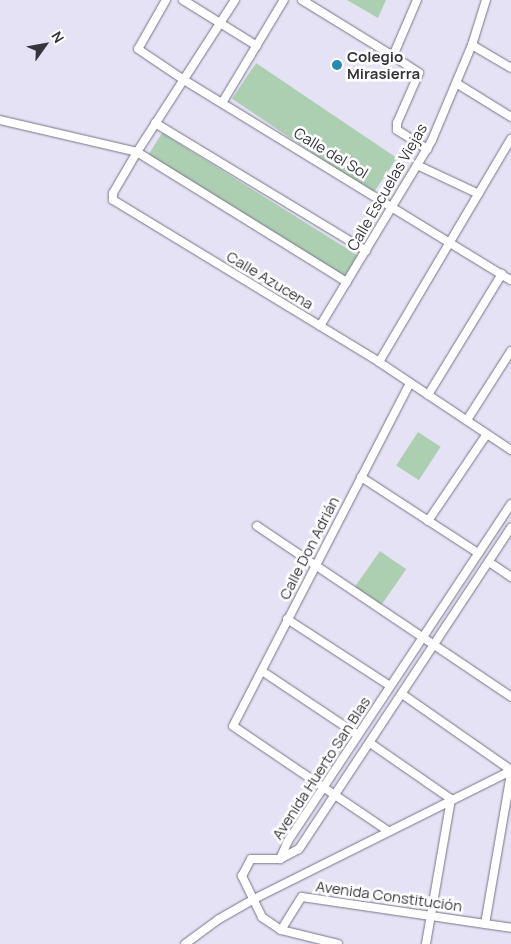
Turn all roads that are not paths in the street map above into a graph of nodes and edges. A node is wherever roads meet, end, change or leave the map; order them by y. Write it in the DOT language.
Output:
graph roads {
  1 [pos="166,0"];
  2 [pos="183,0"];
  3 [pos="235,0"];
  4 [pos="284,0"];
  5 [pos="302,0"];
  6 [pos="417,0"];
  7 [pos="486,0"];
  8 [pos="219,23"];
  9 [pos="472,45"];
  10 [pos="257,46"];
  11 [pos="393,56"];
  12 [pos="511,68"];
  13 [pos="184,80"];
  14 [pos="456,83"];
  15 [pos="222,104"];
  16 [pos="511,117"];
  17 [pos="0,120"];
  18 [pos="155,123"];
  19 [pos="511,139"];
  20 [pos="427,149"];
  21 [pos="137,152"];
  22 [pos="417,166"];
  23 [pos="479,194"];
  24 [pos="393,206"];
  25 [pos="451,242"];
  26 [pos="366,251"];
  27 [pos="502,274"];
  28 [pos="511,280"];
  29 [pos="347,282"];
  30 [pos="320,326"];
  31 [pos="511,351"];
  32 [pos="379,362"];
  33 [pos="410,382"];
  34 [pos="428,395"];
  35 [pos="467,420"];
  36 [pos="487,434"];
  37 [pos="511,450"];
  38 [pos="361,476"];
  39 [pos="511,504"];
  40 [pos="428,521"];
  41 [pos="257,526"];
  42 [pos="511,528"];
  43 [pos="478,553"];
  44 [pos="489,562"];
  45 [pos="315,566"];
  46 [pos="511,577"];
  47 [pos="287,619"];
  48 [pos="422,638"];
  49 [pos="434,646"];
  50 [pos="262,671"];
  51 [pos="390,686"];
  52 [pos="402,694"];
  53 [pos="511,697"];
  54 [pos="358,735"];
  55 [pos="370,743"];
  56 [pos="511,771"];
  57 [pos="324,786"];
  58 [pos="336,794"];
  59 [pos="452,799"];
  60 [pos="388,831"];
  61 [pos="280,860"];
  62 [pos="254,899"];
  63 [pos="430,916"];
  64 [pos="485,924"];
  65 [pos="511,928"];
  66 [pos="281,930"];
  67 [pos="185,944"];
  68 [pos="338,944"];
  69 [pos="426,944"];
  1 -- 13 [label="street, Calle del Sol"];
  2 -- 8 [label="street"];
  3 -- 8 [label="street"];
  4 -- 10 [label="street"];
  5 -- 11 [label="street"];
  6 -- 11 [label="street"];
  7 -- 9 [label="street, Calle Escuelas Viejas"];
  8 -- 10 [label="street"];
  8 -- 13 [label="street"];
  9 -- 12 [label="street"];
  9 -- 14 [label="street, Calle Escuelas Viejas"];
  10 -- 15 [label="street"];
  11 -- 20 [label="street"];
  13 -- 15 [label="street, Calle del Sol"];
  13 -- 18 [label="street"];
  14 -- 16 [label="street"];
  14 -- 20 [label="street, Calle Escuelas Viejas"];
  15 -- 24 [label="street, Calle del Sol"];
  17 -- 21 [label="street"];
  18 -- 21 [label="street"];
  18 -- 26 [label="street"];
  19 -- 23 [label="street"];
  20 -- 22 [label="street, Calle Escuelas Viejas"];
  21 -- 29 [label="street"];
  21 -- 30 [label="street, Calle Azucena"];
  22 -- 23 [label="street"];
  22 -- 24 [label="street, Calle Escuelas Viejas"];
  23 -- 25 [label="street"];
  24 -- 25 [label="street, Calle del Sol"];
  24 -- 26 [label="street, Calle Escuelas Viejas"];
  25 -- 27 [label="street, Calle del Sol"];
  25 -- 32 [label="street"];
  26 -- 29 [label="street, Calle Escuelas Viejas"];
  27 -- 28 [label="street, Calle del Sol"];
  27 -- 34 [label="street"];
  29 -- 30 [label="street, Calle Escuelas Viejas"];
  30 -- 32 [label="street, Calle Azucena"];
  31 -- 35 [label="street"];
  32 -- 33 [label="street, Calle Azucena"];
  33 -- 34 [label="street, Calle Azucena"];
  33 -- 38 [label="street, Calle Don Adrián"];
  34 -- 35 [label="street, Calle Azucena"];
  35 -- 36 [label="street, Calle Azucena"];
  36 -- 37 [label="street, Calle Azucena"];
  36 -- 40 [label="street"];
  38 -- 40 [label="street"];
  38 -- 45 [label="street, Calle Don Adrián"];
  39 -- 43 [label="street, Avenida Huerto San Blas"];
  40 -- 43 [label="street"];
  41 -- 45 [label="street"];
  42 -- 44 [label="street, Avenida Huerto San Blas"];
  43 -- 48 [label="street, Avenida Huerto San Blas"];
  44 -- 46 [label="street"];
  44 -- 49 [label="street, Avenida Huerto San Blas"];
  45 -- 47 [label="street, Calle Don Adrián"];
  45 -- 48 [label="street"];
  47 -- 50 [label="street, Calle Don Adrián"];
  47 -- 51 [label="street"];
  48 -- 49 [label="street"];
  48 -- 51 [label="street, Avenida Huerto San Blas"];
  49 -- 52 [label="street, Avenida Huerto San Blas"];
  49 -- 53 [label="street"];
  50 -- 54 [label="street"];
  50 -- 57 [label="street, Calle Don Adrián"];
  51 -- 54 [label="street, Avenida Huerto San Blas"];
  52 -- 55 [label="street, Avenida Huerto San Blas"];
  52 -- 56 [label="street"];
  54 -- 57 [label="street, Avenida Huerto San Blas"];
  55 -- 58 [label="street, Avenida Huerto San Blas"];
  55 -- 59 [label="street"];
  56 -- 59 [label="street"];
  56 -- 64 [label="street"];
  57 -- 58 [label="street"];
  57 -- 61 [label="street, Avenida Huerto San Blas"];
  58 -- 60 [label="street"];
  58 -- 61 [label="street, Avenida Huerto San Blas"];
  59 -- 60 [label="street"];
  59 -- 63 [label="street"];
  60 -- 62 [label="street"];
  61 -- 62 [label="street"];
  62 -- 66 [label="street"];
  62 -- 67 [label="street"];
  63 -- 64 [label="street, Avenida Constitución"];
  63 -- 66 [label="street, Avenida Constitución"];
  63 -- 69 [label="street"];
  64 -- 65 [label="street, Avenida Constitución"];
  66 -- 68 [label="street"];
}
